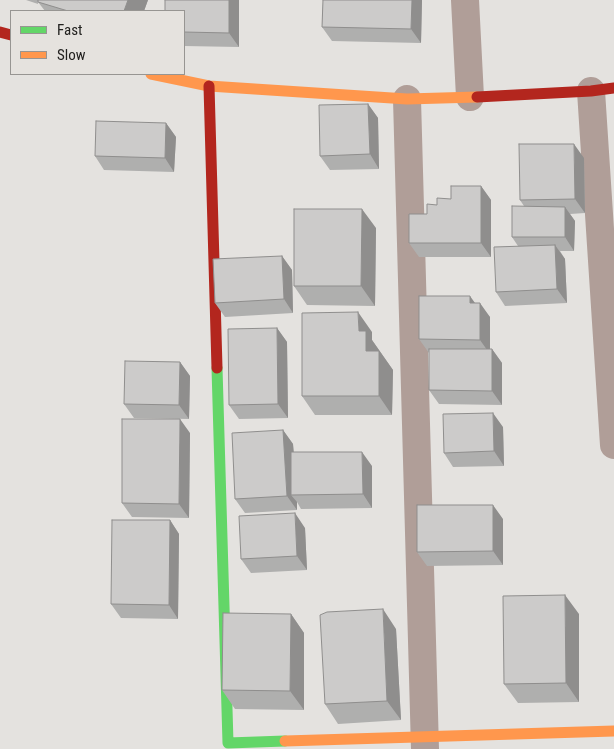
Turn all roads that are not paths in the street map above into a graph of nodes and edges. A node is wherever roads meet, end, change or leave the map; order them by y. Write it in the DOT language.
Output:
graph roads {
  1 [pos="465,0"];
  2 [pos="155,75"];
  3 [pos="209,86"];
  4 [pos="602,89"];
  5 [pos="470,97"];
  6 [pos="407,98"];
  7 [pos="614,445"];
  8 [pos="614,731"];
  9 [pos="425,743"];
  10 [pos="228,746"];
  1 -- 5 [label="street"];
  2 -- 3 [label="street"];
  3 -- 6 [label="street"];
  3 -- 10 [label="street"];
  4 -- 5 [label="street"];
  4 -- 7 [label="street"];
  5 -- 6 [label="street"];
  6 -- 9 [label="street"];
  8 -- 9 [label="street"];
  9 -- 10 [label="street"];
}
